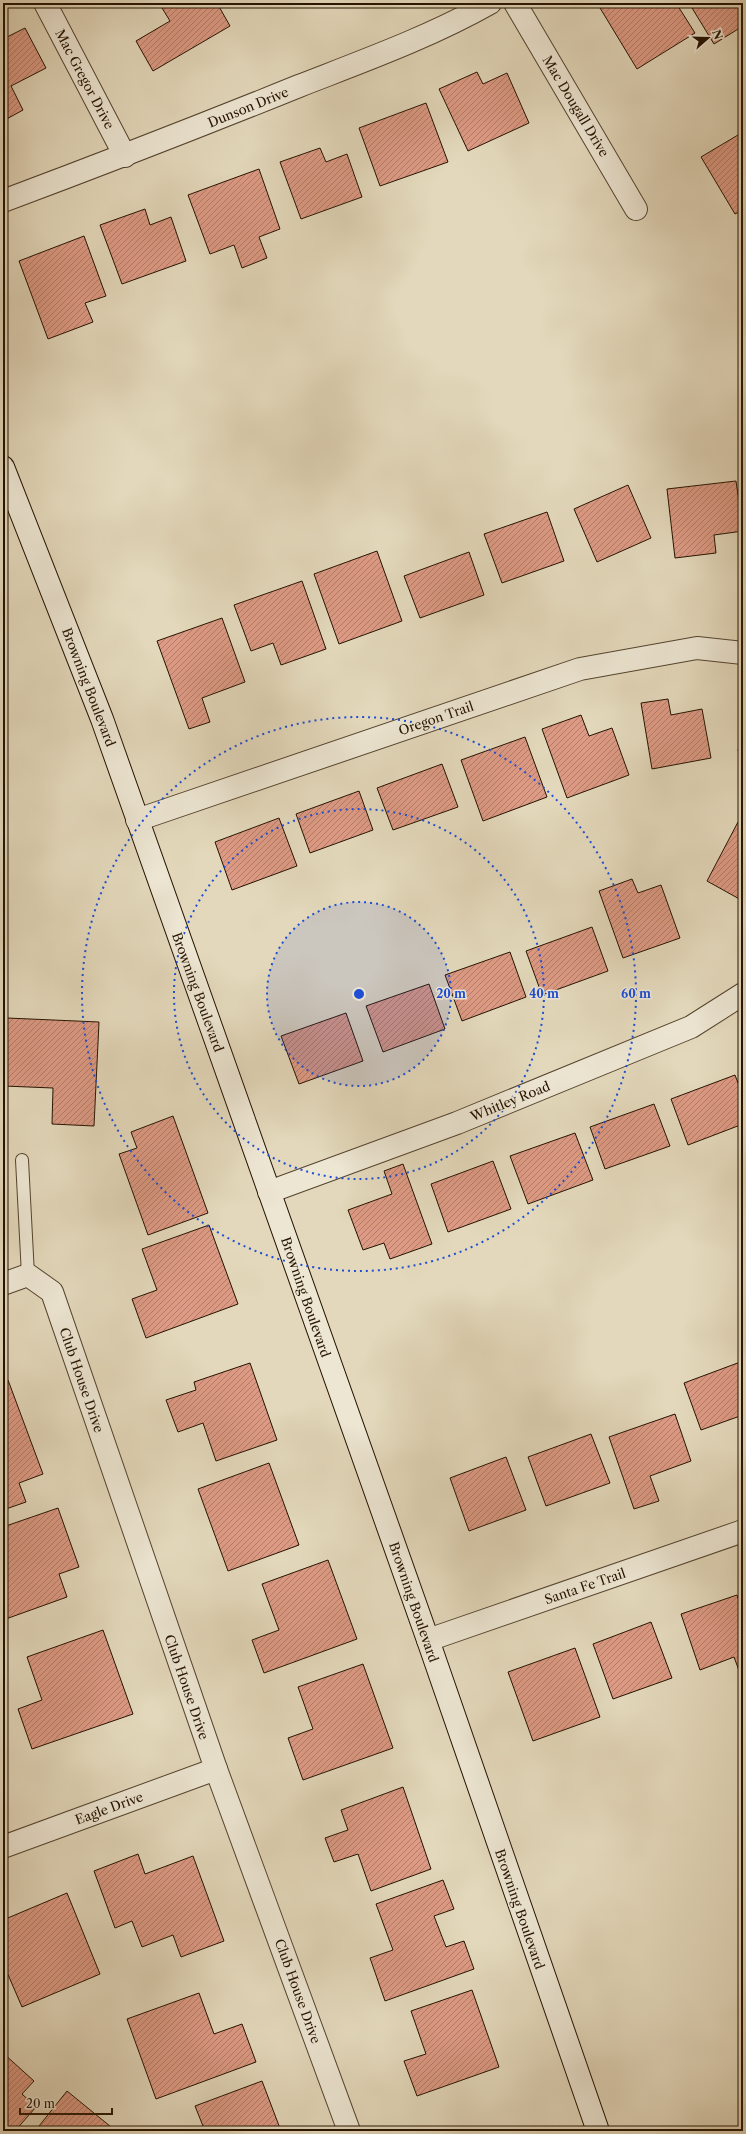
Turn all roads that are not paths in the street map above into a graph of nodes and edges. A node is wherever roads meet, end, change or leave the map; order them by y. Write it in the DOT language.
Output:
graph roads {
  1 [pos="45,3"];
  2 [pos="490,3"];
  3 [pos="515,3"];
  4 [pos="125,156"];
  5 [pos="3,201"];
  6 [pos="636,209"];
  7 [pos="3,467"];
  8 [pos="743,652"];
  9 [pos="137,820"];
  10 [pos="743,994"];
  11 [pos="22,1160"];
  12 [pos="269,1192"];
  13 [pos="28,1275"];
  14 [pos="3,1284"];
  15 [pos="743,1531"];
  16 [pos="428,1640"];
  17 [pos="216,1769"];
  18 [pos="3,1847"];
  19 [pos="596,2130"];
  20 [pos="349,2131"];
  1 -- 4 [label="street, Mac Gregor Drive"];
  2 -- 4 [label="street, Dunson Drive"];
  3 -- 6 [label="street, Mac Dougall Drive"];
  4 -- 5 [label="street, Dunson Drive"];
  7 -- 9 [label="street, Browning Boulevard"];
  8 -- 9 [label="street, Oregon Trail"];
  9 -- 12 [label="street, Browning Boulevard"];
  10 -- 12 [label="street, Whitley Road"];
  11 -- 13 [label="lane"];
  12 -- 16 [label="street, Browning Boulevard"];
  13 -- 14 [label="street"];
  13 -- 17 [label="street, Club House Drive"];
  15 -- 16 [label="street, Santa Fe Trail"];
  16 -- 19 [label="street, Browning Boulevard"];
  17 -- 18 [label="street, Eagle Drive"];
  17 -- 20 [label="street, Club House Drive"];
}
